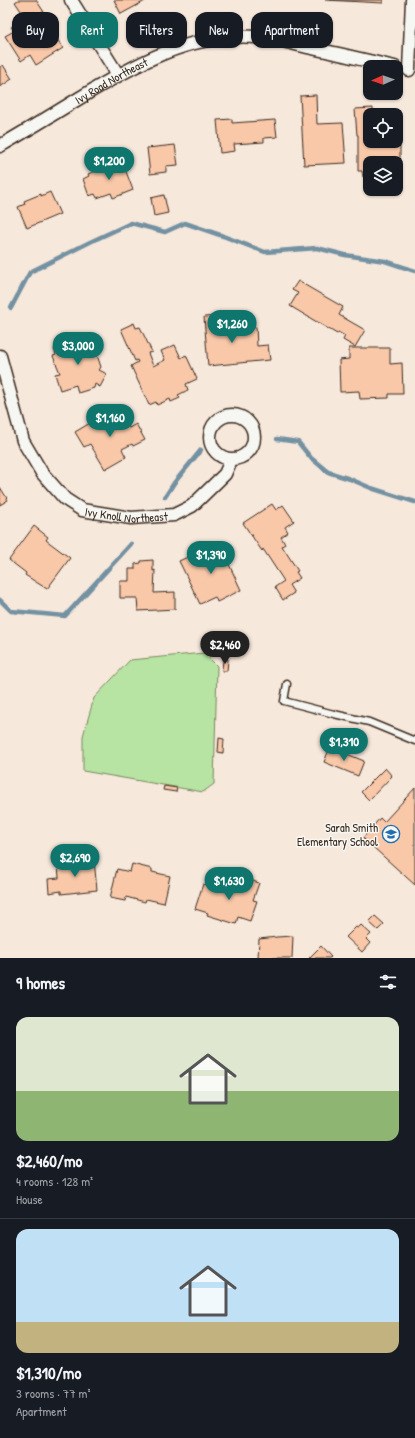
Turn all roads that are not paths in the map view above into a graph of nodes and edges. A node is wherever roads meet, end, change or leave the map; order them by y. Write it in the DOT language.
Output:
graph roads {
  1 [pos="71,0"];
  2 [pos="412,0"];
  3 [pos="365,60"];
  4 [pos="412,71"];
  5 [pos="118,75"];
  6 [pos="0,146"];
  7 [pos="0,356"];
  8 [pos="231,460"];
  9 [pos="287,684"];
  10 [pos="415,741"];
  1 -- 5 [label="street"];
  2 -- 4 [label="street"];
  3 -- 5 [label="street, Ivy Road Northeast"];
  5 -- 6 [label="street, Ivy Road Northeast"];
  7 -- 8 [label="street, Ivy Knoll Northeast"];
  9 -- 10 [label="lane"];
}
